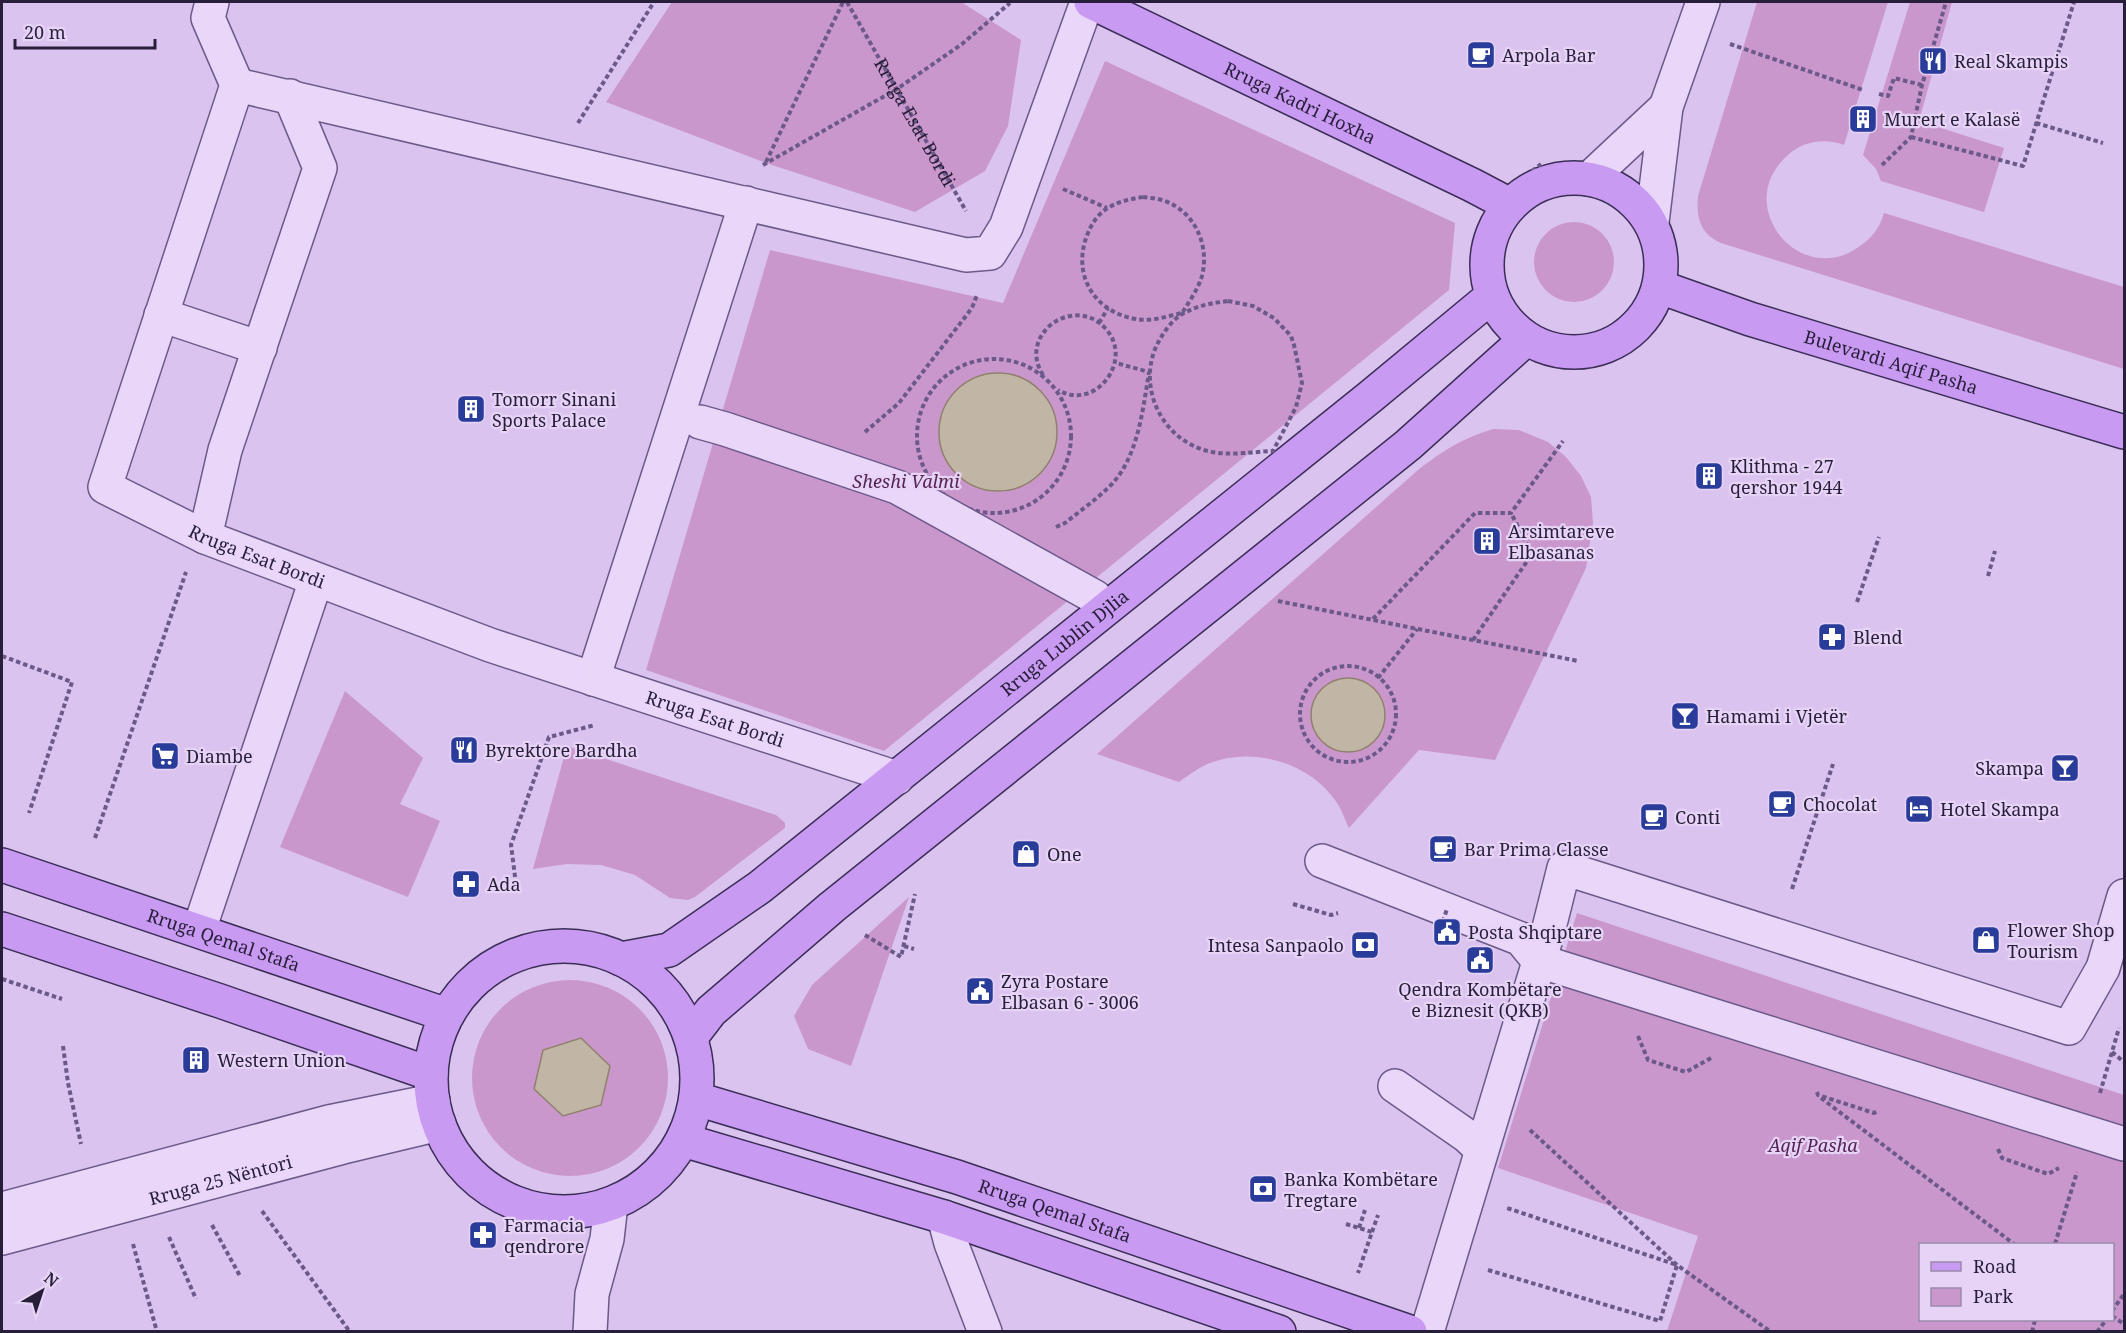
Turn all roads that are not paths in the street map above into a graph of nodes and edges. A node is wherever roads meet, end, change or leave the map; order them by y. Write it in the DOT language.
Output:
graph roads {
  1 [pos="212,2"];
  2 [pos="1089,2"];
  3 [pos="1703,2"];
  4 [pos="237,85"];
  5 [pos="290,96"];
  6 [pos="1666,107"];
  7 [pos="1588,179"];
  8 [pos="746,202"];
  9 [pos="1510,206"];
  10 [pos="1652,222"];
  11 [pos="1660,287"];
  12 [pos="1492,296"];
  13 [pos="161,315"];
  14 [pos="1526,339"];
  15 [pos="260,348"];
  16 [pos="700,422"];
  17 [pos="2124,432"];
  18 [pos="205,537"];
  19 [pos="316,580"];
  20 [pos="1095,597"];
  21 [pos="593,679"];
  22 [pos="897,778"];
  23 [pos="1322,861"];
  24 [pos="2,865"];
  25 [pos="2124,896"];
  26 [pos="2,929"];
  27 [pos="199,930"];
  28 [pos="621,959"];
  29 [pos="1539,961"];
  30 [pos="2114,971"];
  31 [pos="447,1015"];
  32 [pos="691,1037"];
  33 [pos="1395,1086"];
  34 [pos="697,1098"];
  35 [pos="434,1100"];
  36 [pos="683,1140"];
  37 [pos="2124,1143"];
  38 [pos="1481,1149"];
  39 [pos="611,1204"];
  40 [pos="2,1209"];
  41 [pos="944,1217"];
  42 [pos="2,1238"];
  43 [pos="590,1332"];
  44 [pos="985,1332"];
  45 [pos="1279,1332"];
  46 [pos="1410,1332"];
  47 [pos="1427,1332"];
  1 -- 4 [label="street"];
  2 -- 8 [label="street"];
  2 -- 9 [label="main road, Rruga Kadri Hoxha"];
  3 -- 6 [label="street"];
  4 -- 5 [label="street"];
  4 -- 13 [label="street, Rruga Esat Bordi"];
  5 -- 8 [label="street"];
  5 -- 15 [label="street"];
  6 -- 7 [label="street"];
  6 -- 10 [label="street"];
  7 -- 9 [label="main road"];
  7 -- 10 [label="main road"];
  8 -- 21 [label="street"];
  9 -- 12 [label="main road"];
  10 -- 11 [label="main road"];
  11 -- 14 [label="main road"];
  11 -- 17 [label="main road, Bulevardi Aqif Pasha"];
  12 -- 14 [label="main road"];
  12 -- 22 [label="main road, Rruga Lublin Djlia"];
  13 -- 15 [label="street"];
  13 -- 18 [label="street, Rruga Esat Bordi"];
  14 -- 32 [label="main road"];
  15 -- 18 [label="street"];
  16 -- 20 [label="street"];
  18 -- 19 [label="street, Rruga Esat Bordi"];
  19 -- 21 [label="street, Rruga Esat Bordi"];
  19 -- 27 [label="street"];
  21 -- 22 [label="street, Rruga Esat Bordi"];
  22 -- 28 [label="main road, Rruga Lublin Djlia"];
  23 -- 29 [label="street"];
  24 -- 27 [label="main road, Rruga Qemal Stafa"];
  25 -- 30 [label="street"];
  26 -- 35 [label="main road"];
  27 -- 31 [label="main road, Rruga Qemal Stafa"];
  28 -- 31 [label="main road"];
  28 -- 32 [label="main road"];
  29 -- 30 [label="street"];
  29 -- 37 [label="street"];
  29 -- 38 [label="street"];
  31 -- 35 [label="main road"];
  32 -- 34 [label="main road"];
  33 -- 38 [label="street"];
  34 -- 36 [label="main road"];
  34 -- 46 [label="main road, Rruga Qemal Stafa"];
  35 -- 39 [label="main road"];
  35 -- 40 [label="street, Rruga 25 Nëntori"];
  35 -- 42 [label="street, Rruga 25 Nëntori"];
  36 -- 39 [label="main road"];
  36 -- 41 [label="main road"];
  38 -- 47 [label="street"];
  39 -- 43 [label="street"];
  41 -- 44 [label="street"];
  41 -- 45 [label="main road"];
}
